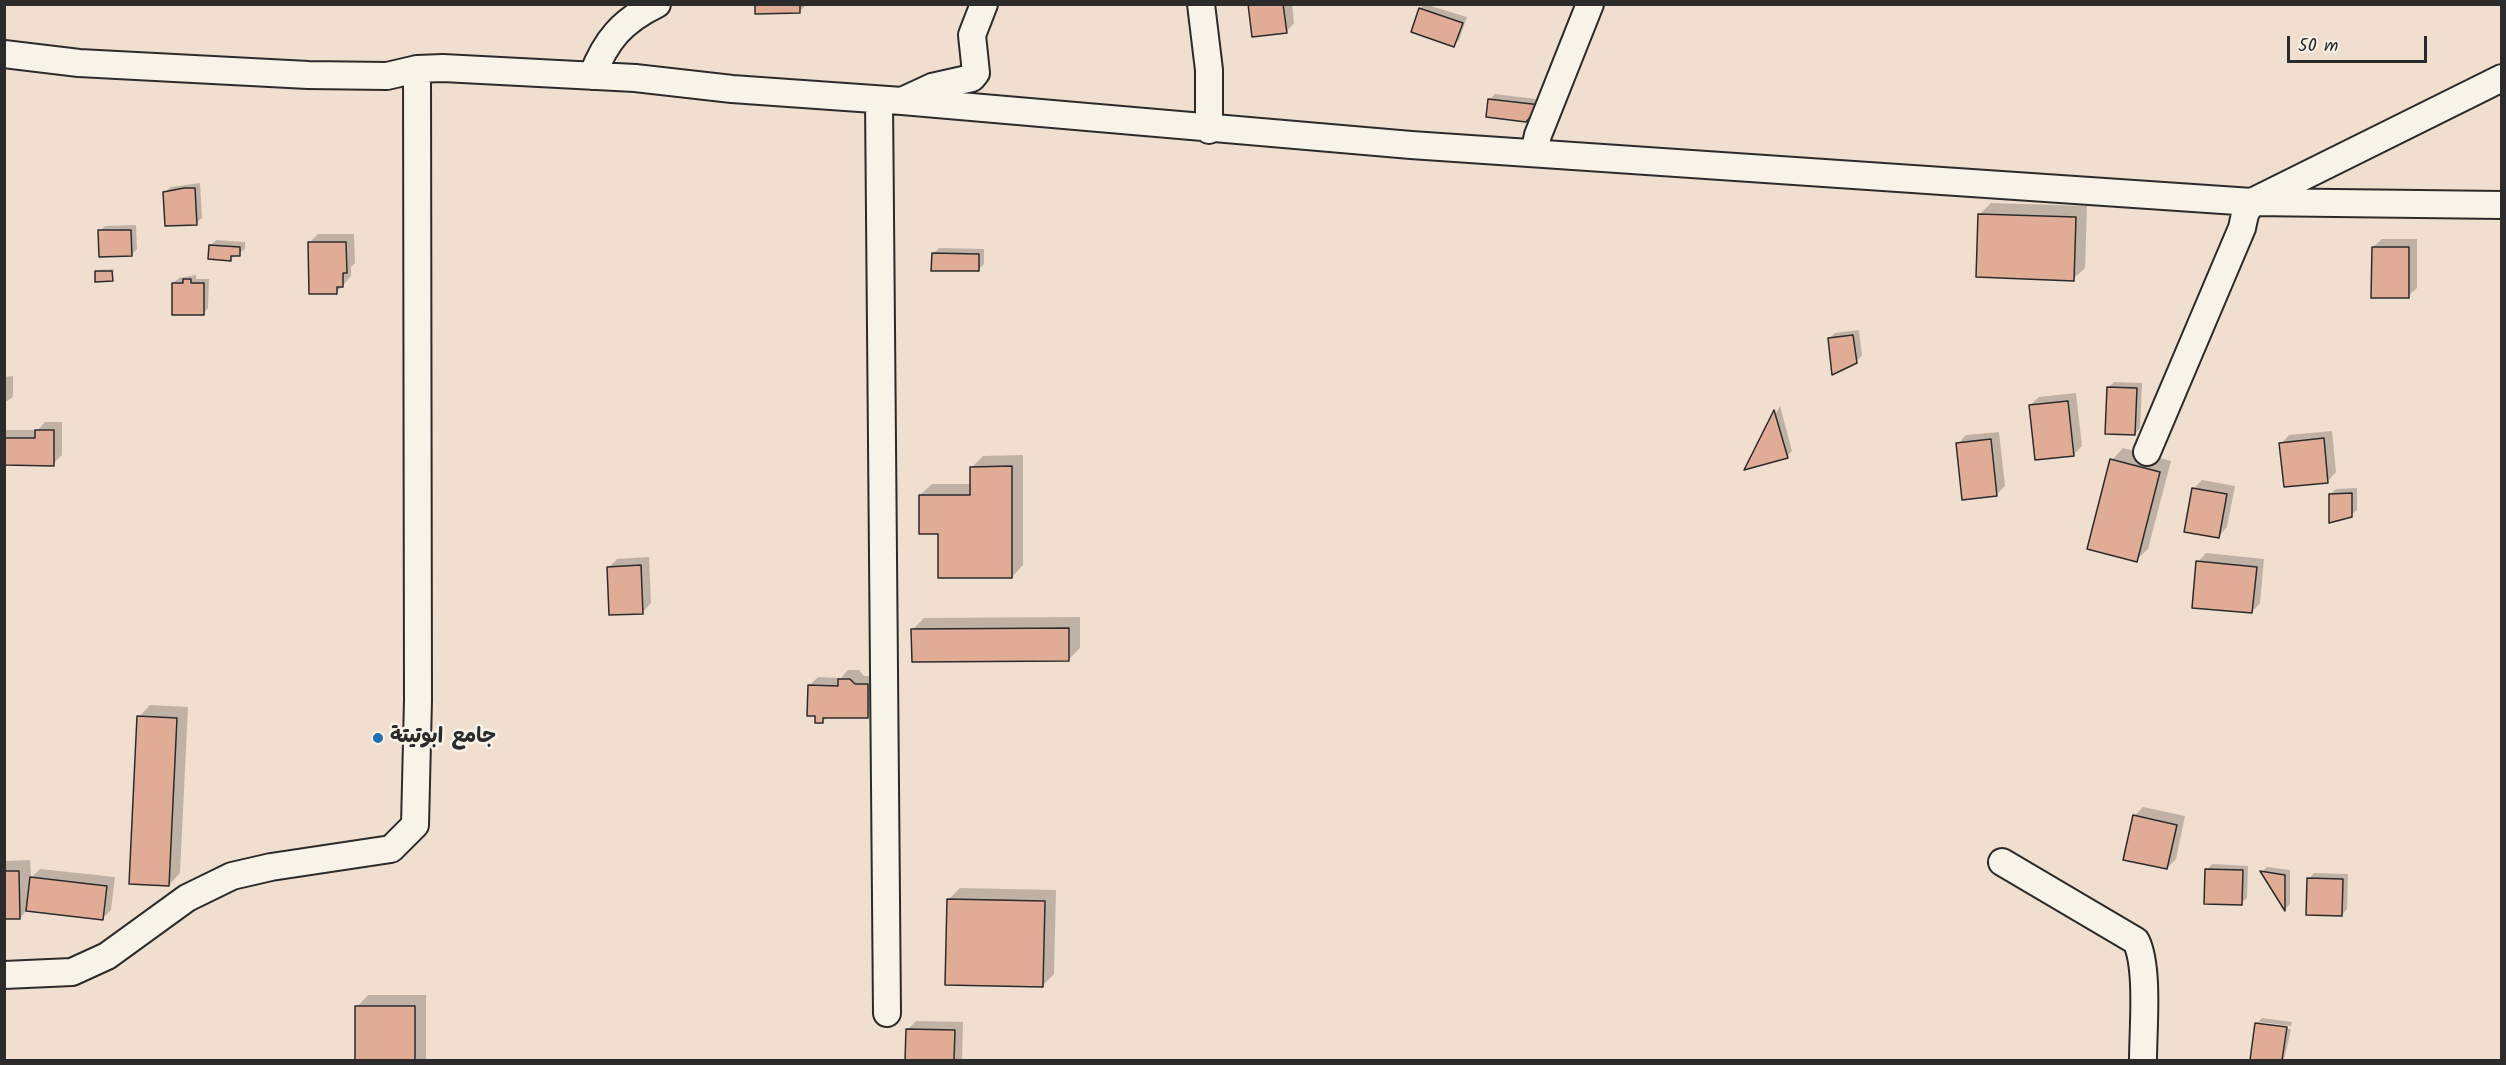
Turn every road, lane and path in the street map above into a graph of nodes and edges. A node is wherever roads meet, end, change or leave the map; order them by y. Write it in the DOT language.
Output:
graph roads {
  1 [pos="657,4"];
  2 [pos="984,4"];
  3 [pos="1201,4"];
  4 [pos="1590,4"];
  5 [pos="4,54"];
  6 [pos="417,69"];
  7 [pos="592,75"];
  8 [pos="2502,78"];
  9 [pos="890,100"];
  10 [pos="1209,130"];
  11 [pos="1534,153"];
  12 [pos="2252,202"];
  13 [pos="2502,205"];
  14 [pos="2147,452"];
  15 [pos="2002,862"];
  16 [pos="4,975"];
  17 [pos="887,1013"];
  18 [pos="2143,1060"];
  1 -- 7 [label="street"];
  2 -- 9 [label="street"];
  3 -- 10 [label="street"];
  4 -- 11 [label="street"];
  5 -- 6 [label="street"];
  6 -- 7 [label="street"];
  6 -- 16 [label="street"];
  7 -- 9 [label="street"];
  8 -- 12 [label="street"];
  9 -- 10 [label="street"];
  9 -- 17 [label="street"];
  10 -- 11 [label="street"];
  11 -- 12 [label="street"];
  12 -- 13 [label="street"];
  12 -- 14 [label="street"];
  15 -- 18 [label="street"];
}
